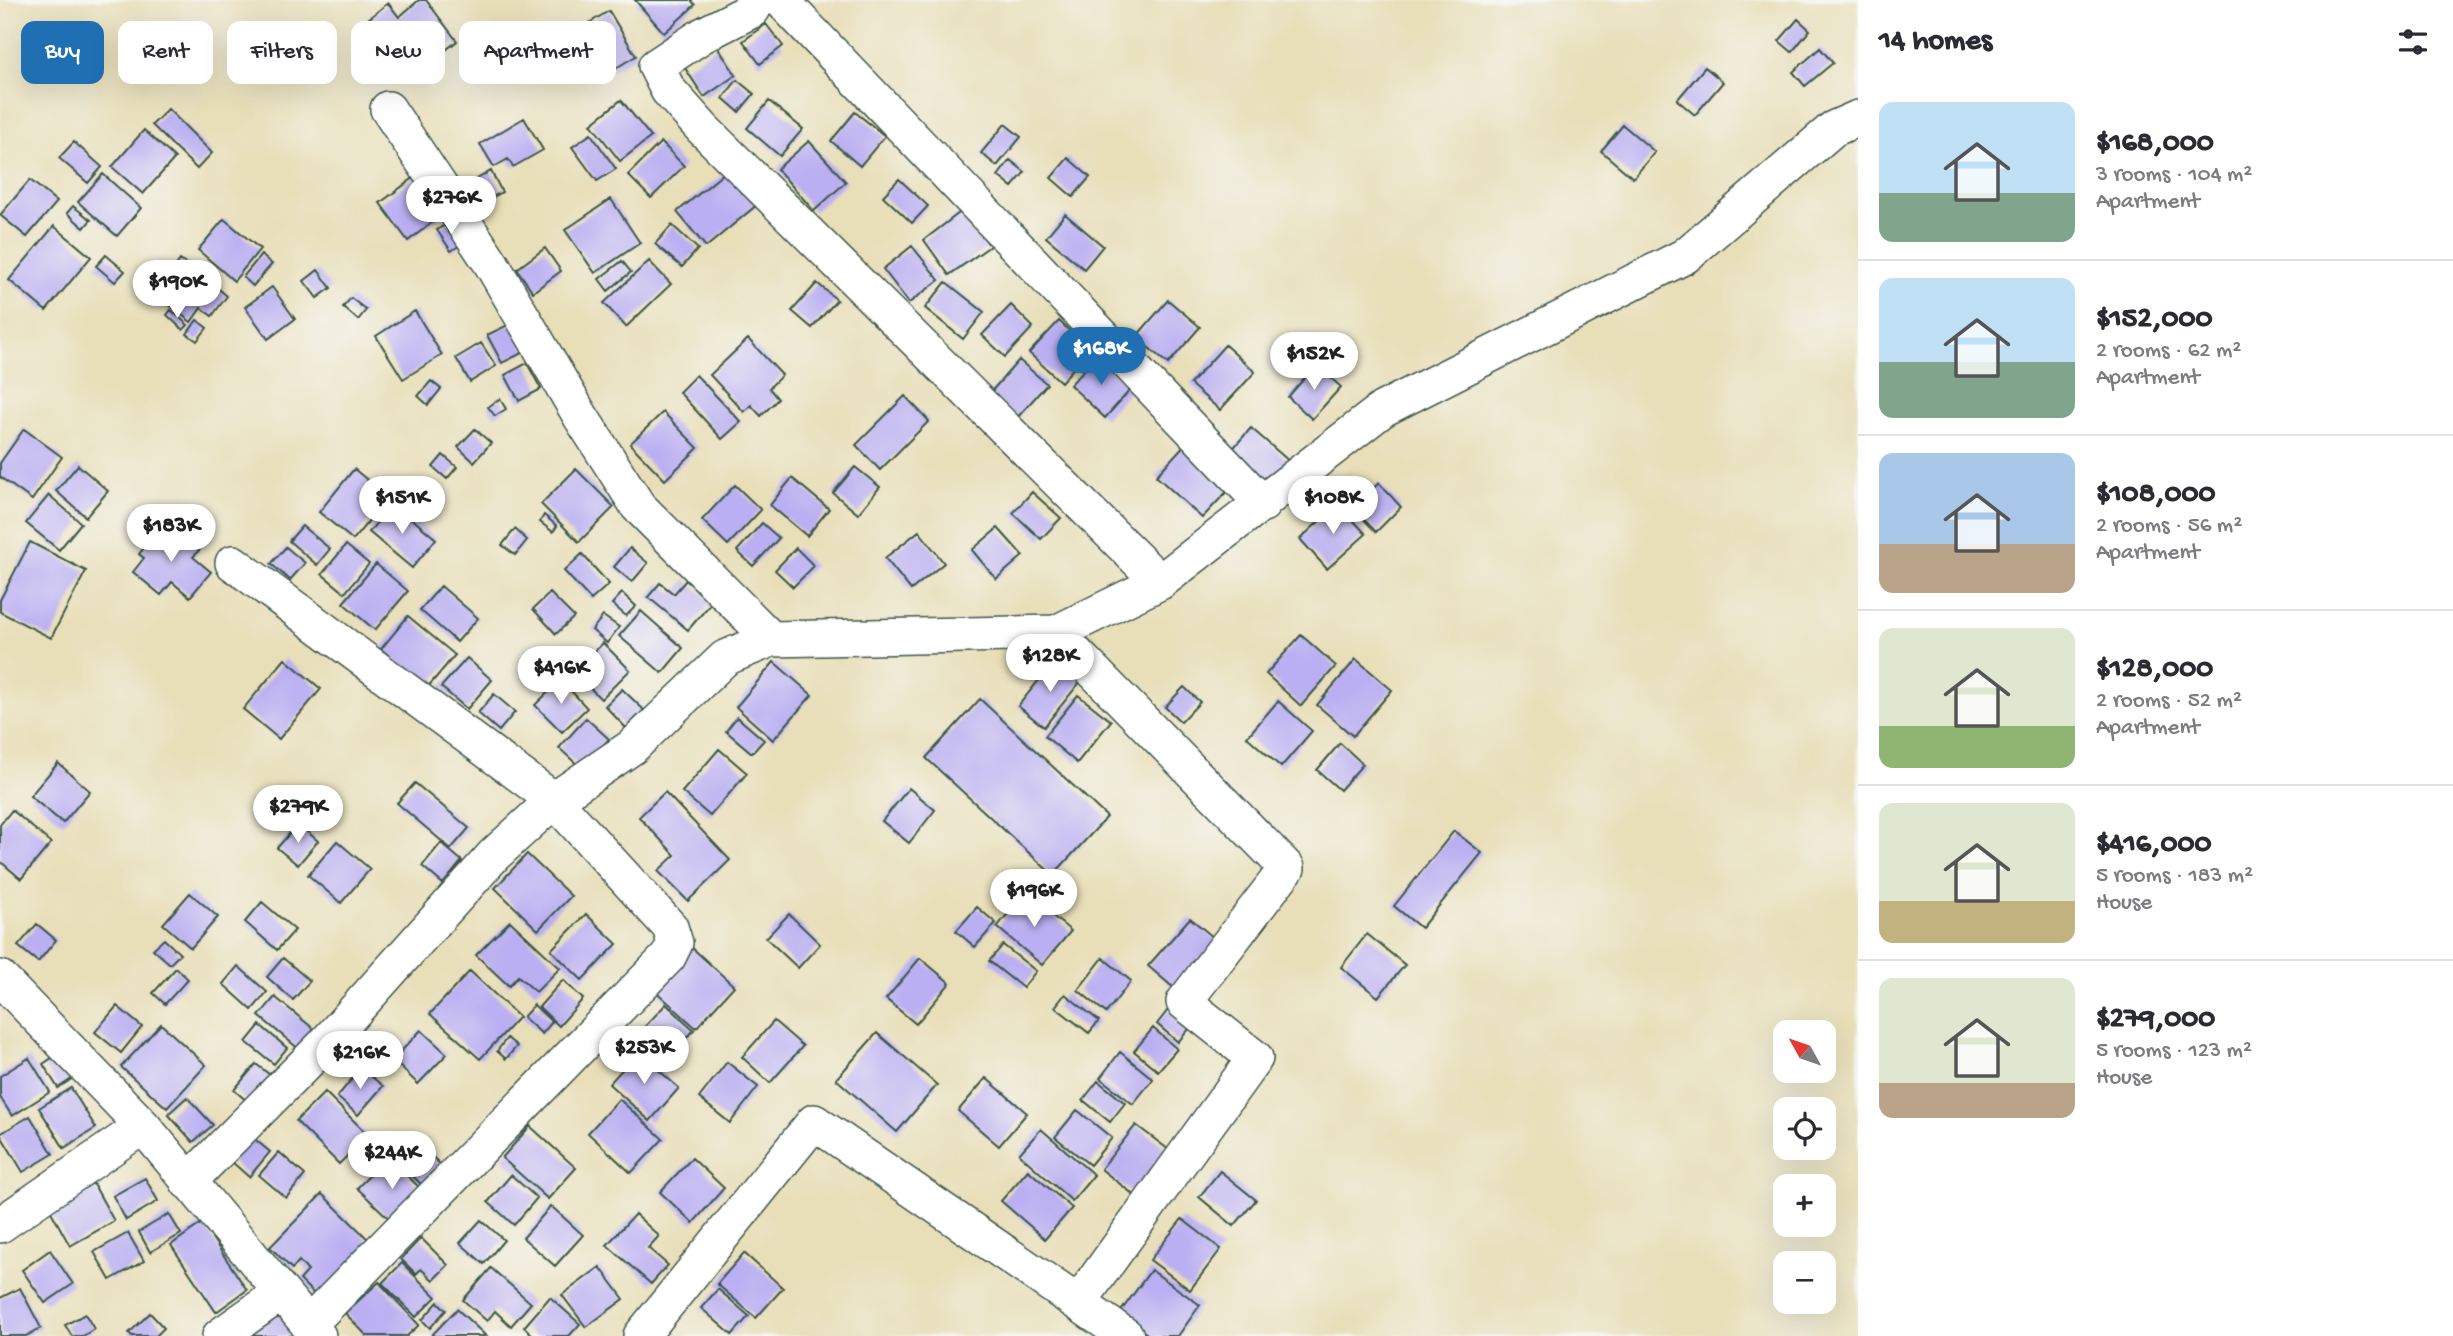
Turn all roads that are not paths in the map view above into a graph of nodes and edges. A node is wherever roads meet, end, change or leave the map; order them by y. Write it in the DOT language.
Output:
graph roads {
  1 [pos="758,0"];
  2 [pos="781,0"];
  3 [pos="388,109"];
  4 [pos="1858,118"];
  5 [pos="1263,504"];
  6 [pos="233,563"];
  7 [pos="1160,582"];
  8 [pos="1056,633"];
  9 [pos="771,639"];
  10 [pos="554,800"];
  11 [pos="1,982"];
  12 [pos="143,1126"];
  13 [pos="188,1182"];
  14 [pos="0,1225"];
  15 [pos="281,1293"];
  16 [pos="1079,1302"];
  17 [pos="313,1330"];
  18 [pos="220,1336"];
  19 [pos="641,1336"];
  20 [pos="1126,1336"];
  1 -- 7 [label="street"];
  2 -- 5 [label="street"];
  3 -- 9 [label="street"];
  4 -- 5 [label="street"];
  5 -- 7 [label="street"];
  6 -- 10 [label="street"];
  7 -- 8 [label="street"];
  8 -- 9 [label="street"];
  8 -- 16 [label="street"];
  9 -- 10 [label="street"];
  10 -- 13 [label="street"];
  10 -- 17 [label="street"];
  11 -- 12 [label="street"];
  12 -- 13 [label="street"];
  12 -- 14 [label="street"];
  13 -- 15 [label="street"];
  15 -- 17 [label="street"];
  15 -- 18 [label="street"];
  16 -- 19 [label="street"];
  16 -- 20 [label="street"];
}
